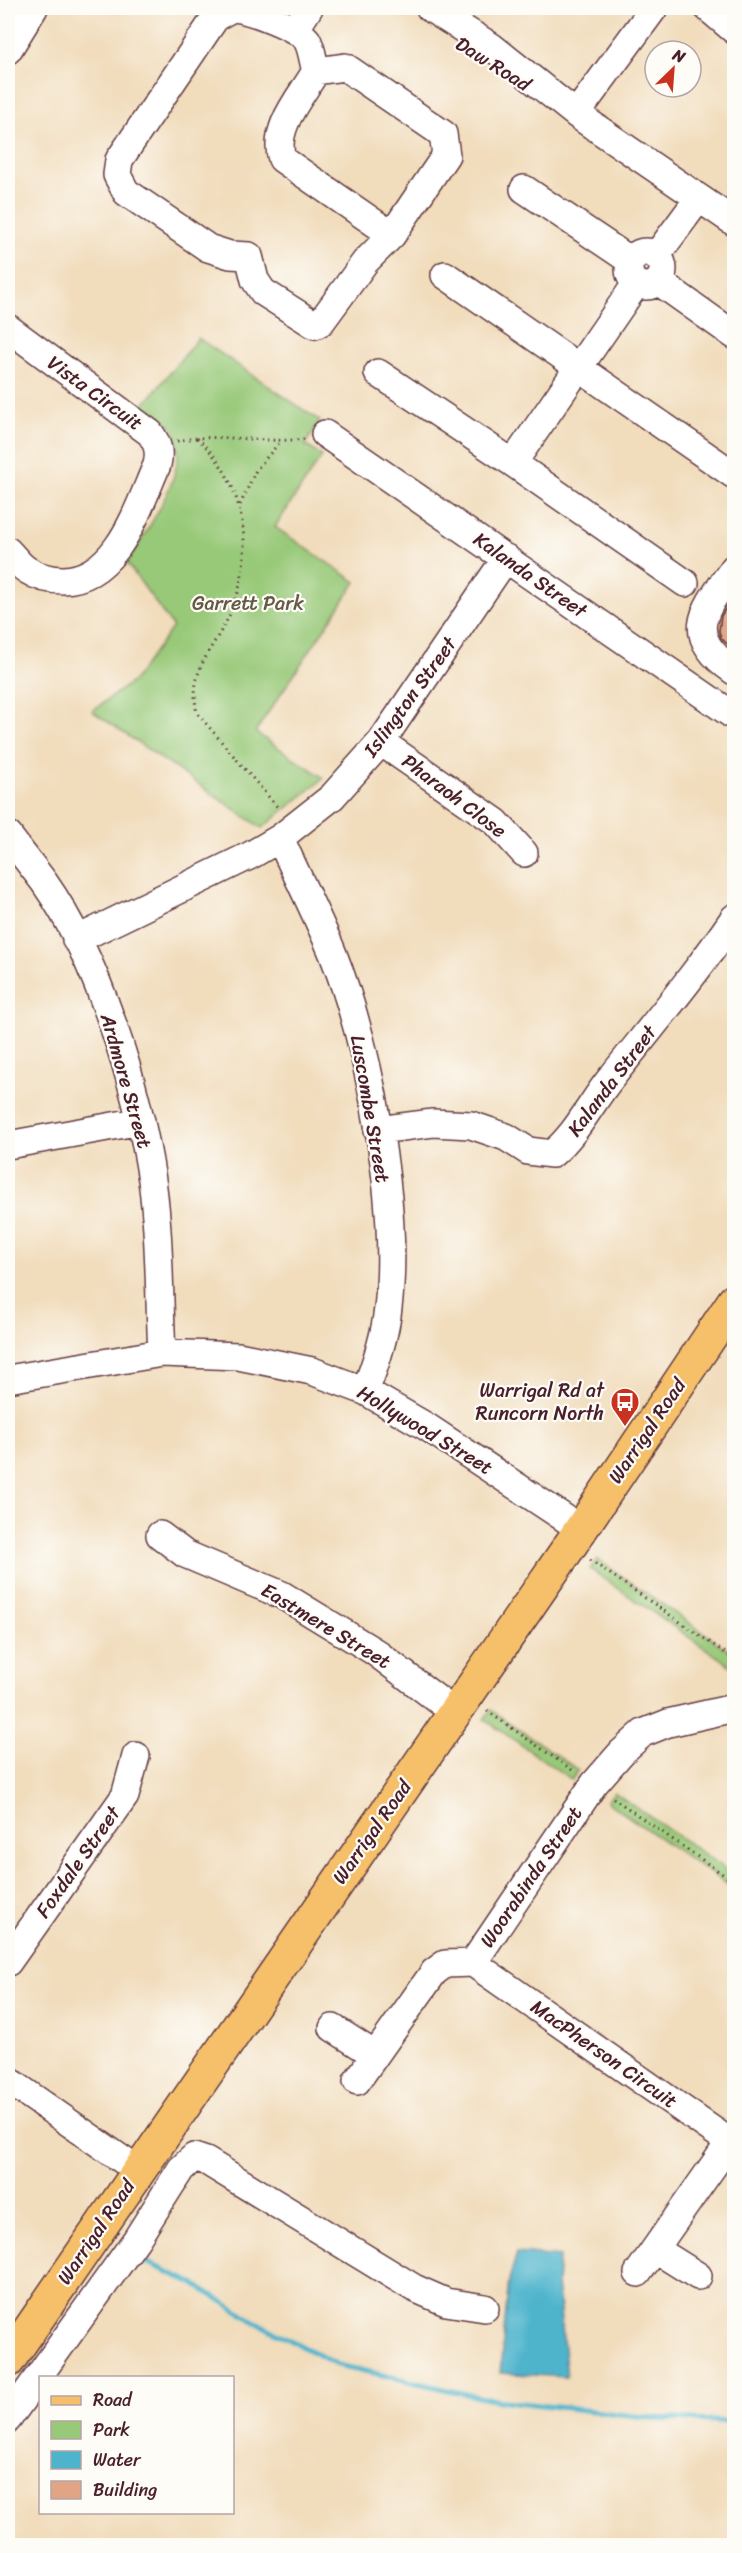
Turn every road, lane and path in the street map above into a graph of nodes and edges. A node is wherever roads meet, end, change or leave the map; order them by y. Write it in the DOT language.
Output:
graph roads {
  1 [pos="34,8"];
  2 [pos="234,8"];
  3 [pos="414,8"];
  4 [pos="430,8"];
  5 [pos="654,8"];
  6 [pos="708,8"];
  7 [pos="302,19"];
  8 [pos="735,30"];
  9 [pos="8,50"];
  10 [pos="316,71"];
  11 [pos="576,114"];
  12 [pos="524,189"];
  13 [pos="699,198"];
  14 [pos="735,222"];
  15 [pos="392,235"];
  16 [pos="645,271"];
  17 [pos="445,275"];
  18 [pos="8,328"];
  19 [pos="735,335"];
  20 [pos="579,367"];
  21 [pos="378,373"];
  22 [pos="325,434"];
  23 [pos="197,438"];
  24 [pos="280,442"];
  25 [pos="157,443"];
  26 [pos="513,463"];
  27 [pos="735,475"];
  28 [pos="239,507"];
  29 [pos="8,551"];
  30 [pos="506,558"];
  31 [pos="735,568"];
  32 [pos="685,583"];
  33 [pos="735,671"];
  34 [pos="735,716"];
  35 [pos="381,742"];
  36 [pos="286,833"];
  37 [pos="8,835"];
  38 [pos="524,853"];
  39 [pos="735,918"];
  40 [pos="76,940"];
  41 [pos="141,1121"];
  42 [pos="378,1130"];
  43 [pos="8,1145"];
  44 [pos="735,1301"];
  45 [pos="162,1353"];
  46 [pos="8,1380"];
  47 [pos="365,1391"];
  48 [pos="160,1535"];
  49 [pos="575,1538"];
  50 [pos="735,1659"];
  51 [pos="735,1708"];
  52 [pos="454,1712"];
  53 [pos="136,1756"];
  54 [pos="8,1962"];
  55 [pos="473,1963"];
  56 [pos="333,2028"];
  57 [pos="375,2055"];
  58 [pos="8,2080"];
  59 [pos="357,2081"];
  60 [pos="732,2143"];
  61 [pos="137,2170"];
  62 [pos="655,2249"];
  63 [pos="638,2273"];
  64 [pos="698,2277"];
  65 [pos="485,2308"];
  66 [pos="8,2361"];
  67 [pos="8,2419"];
  1 -- 9 [label="street"];
  2 -- 7 [label="street"];
  2 -- 15 [label="street"];
  3 -- 11 [label="street, Daw Road"];
  4 -- 11 [label="street, Daw Road"];
  5 -- 11 [label="street"];
  6 -- 8 [label="street"];
  7 -- 10 [label="street"];
  10 -- 15 [label="street"];
  10 -- 15 [label="street"];
  11 -- 13 [label="street, Daw Road"];
  12 -- 16 [label="street"];
  13 -- 14 [label="street, Daw Road"];
  13 -- 16 [label="street"];
  16 -- 19 [label="street"];
  16 -- 20 [label="street"];
  17 -- 20 [label="street"];
  18 -- 25 [label="street, Vista Circuit"];
  20 -- 26 [label="street"];
  20 -- 27 [label="street"];
  21 -- 26 [label="street"];
  22 -- 24 [label="path"];
  22 -- 30 [label="street, Kalanda Street"];
  23 -- 24 [label="path"];
  23 -- 25 [label="path"];
  23 -- 28 [label="path"];
  24 -- 28 [label="path"];
  25 -- 29 [label="street, Vista Circuit"];
  26 -- 32 [label="street"];
  28 -- 36 [label="path"];
  30 -- 34 [label="street, Kalanda Street"];
  30 -- 35 [label="street, Islington Street"];
  31 -- 33 [label="street"];
  35 -- 36 [label="street, Islington Street"];
  35 -- 38 [label="street, Pharaoh Close"];
  36 -- 40 [label="street, Islington Street"];
  36 -- 42 [label="street, Luscombe Street"];
  37 -- 40 [label="street, Ardmore Street"];
  39 -- 42 [label="street, Kalanda Street"];
  40 -- 41 [label="street, Ardmore Street"];
  41 -- 43 [label="street"];
  41 -- 45 [label="street, Ardmore Street"];
  42 -- 47 [label="street, Luscombe Street"];
  44 -- 49 [label="main road, Warrigal Road"];
  45 -- 46 [label="street, Hollywood Street"];
  45 -- 47 [label="street, Hollywood Street"];
  47 -- 49 [label="street, Hollywood Street"];
  48 -- 52 [label="street, Eastmere Street"];
  49 -- 50 [label="path"];
  49 -- 52 [label="main road, Warrigal Road"];
  51 -- 55 [label="street, Woorabinda Street"];
  52 -- 61 [label="main road, Warrigal Road"];
  53 -- 54 [label="street, Foxdale Street"];
  55 -- 57 [label="street, Woorabinda Street"];
  55 -- 60 [label="street, MacPherson Circuit"];
  56 -- 57 [label="street"];
  57 -- 59 [label="street, Woorabinda Street"];
  58 -- 61 [label="street"];
  60 -- 62 [label="street"];
  61 -- 66 [label="main road, Warrigal Road"];
  62 -- 63 [label="street"];
  62 -- 64 [label="street"];
  65 -- 67 [label="street"];
}
